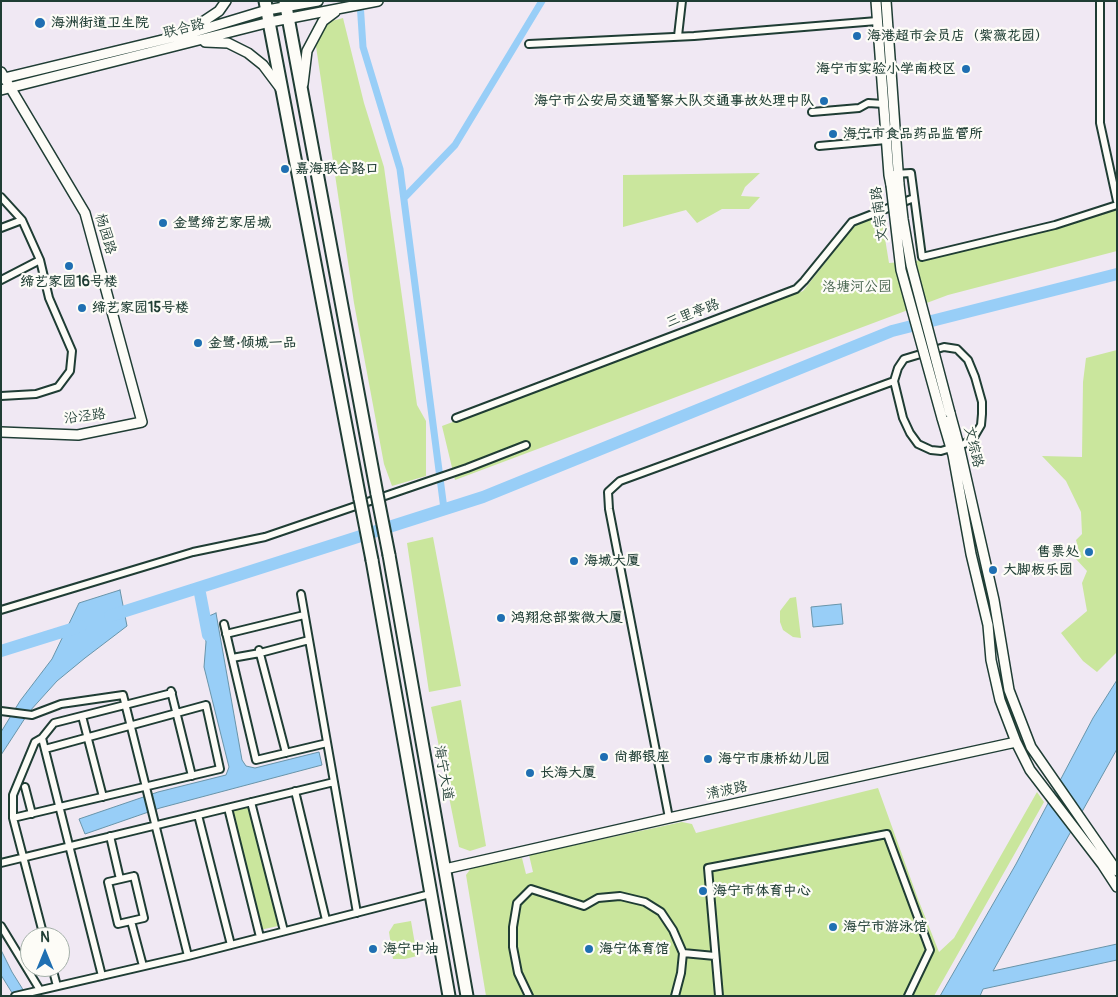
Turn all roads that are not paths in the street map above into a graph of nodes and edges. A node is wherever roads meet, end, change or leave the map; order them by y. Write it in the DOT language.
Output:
graph roads {
  1 [pos="226,1"];
  2 [pos="318,1"];
  3 [pos="682,1"];
  4 [pos="876,1"];
  5 [pos="886,1"];
  6 [pos="1100,1"];
  7 [pos="376,2"];
  8 [pos="286,4"];
  9 [pos="266,6"];
  10 [pos="342,9"];
  11 [pos="289,19"];
  12 [pos="877,21"];
  13 [pos="270,22"];
  14 [pos="678,36"];
  15 [pos="182,39"];
  16 [pos="529,44"];
  17 [pos="2,76"];
  18 [pos="5,88"];
  19 [pos="283,92"];
  20 [pos="302,92"];
  21 [pos="884,104"];
  22 [pos="812,112"];
  23 [pos="886,140"];
  24 [pos="819,146"];
  25 [pos="894,179"];
  26 [pos="1,197"];
  27 [pos="914,198"];
  28 [pos="1117,201"];
  29 [pos="1117,205"];
  30 [pos="22,220"];
  31 [pos="1,228"];
  32 [pos="40,260"];
  33 [pos="1,280"];
  34 [pos="894,381"];
  35 [pos="1,396"];
  36 [pos="456,418"];
  37 [pos="142,422"];
  38 [pos="1,432"];
  39 [pos="526,445"];
  40 [pos="955,447"];
  41 [pos="301,594"];
  42 [pos="1,610"];
  43 [pos="304,615"];
  44 [pos="224,624"];
  45 [pos="226,634"];
  46 [pos="309,640"];
  47 [pos="260,652"];
  48 [pos="232,658"];
  49 [pos="125,704"];
  50 [pos="3,712"];
  51 [pos="177,713"];
  52 [pos="82,716"];
  53 [pos="130,726"];
  54 [pos="88,737"];
  55 [pos="42,738"];
  56 [pos="1016,742"];
  57 [pos="327,743"];
  58 [pos="45,749"];
  59 [pos="286,753"];
  60 [pos="192,776"];
  61 [pos="334,782"];
  62 [pos="25,787"];
  63 [pos="146,787"];
  64 [pos="296,791"];
  65 [pos="103,797"];
  66 [pos="251,802"];
  67 [pos="60,807"];
  68 [pos="228,808"];
  69 [pos="32,814"];
  70 [pos="198,815"];
  71 [pos="14,818"];
  72 [pos="669,818"];
  73 [pos="154,822"];
  74 [pos="110,836"];
  75 [pos="69,846"];
  76 [pos="24,857"];
  77 [pos="1,863"];
  78 [pos="445,869"];
  79 [pos="1117,871"];
  80 [pos="120,879"];
  81 [pos="1117,887"];
  82 [pos="430,894"];
  83 [pos="357,913"];
  84 [pos="326,920"];
  85 [pos="131,921"];
  86 [pos="1,926"];
  87 [pos="42,927"];
  88 [pos="284,931"];
  89 [pos="260,938"];
  90 [pos="231,945"];
  91 [pos="683,953"];
  92 [pos="188,956"];
  93 [pos="715,956"];
  94 [pos="143,966"];
  95 [pos="102,976"];
  96 [pos="55,977"];
  97 [pos="57,986"];
  98 [pos="38,991"];
  99 [pos="15,996"];
  100 [pos="449,996"];
  101 [pos="467,996"];
  102 [pos="529,996"];
  103 [pos="675,996"];
  104 [pos="719,996"];
  105 [pos="908,996"];
  1 -- 15 [label="main road"];
  2 -- 8 [label="main road"];
  3 -- 14 [label="street"];
  4 -- 12 [label="main road, 文宗南路"];
  5 -- 25 [label="main road"];
  6 -- 28 [label="street"];
  7 -- 10 [label="main road, 联合路"];
  8 -- 9 [label="main road"];
  8 -- 11 [label="highway, 海宁大道"];
  9 -- 13 [label="highway"];
  9 -- 15 [label="main road"];
  10 -- 11 [label="main road, 联合路"];
  10 -- 20 [label="main road"];
  11 -- 13 [label="main road, 联合路"];
  11 -- 20 [label="highway, 海宁大道"];
  12 -- 14 [label="street"];
  12 -- 21 [label="main road, 文宗南路"];
  13 -- 15 [label="main road, 联合路"];
  13 -- 19 [label="highway"];
  14 -- 16 [label="street"];
  15 -- 17 [label="main road"];
  15 -- 18 [label="main road, 联合路"];
  15 -- 19 [label="main road"];
  17 -- 18 [label="main road, 杨园路"];
  18 -- 37 [label="main road, 杨园路"];
  19 -- 82 [label="highway, bridge"];
  20 -- 78 [label="highway, 海宁大道, bridge"];
  21 -- 22 [label="street"];
  21 -- 23 [label="main road, 文宗南路"];
  23 -- 24 [label="street"];
  23 -- 25 [label="main road, 文宗南路"];
  25 -- 27 [label="street"];
  25 -- 40 [label="main road, 文宗南路, bridge"];
  26 -- 30 [label="street"];
  27 -- 29 [label="street"];
  27 -- 36 [label="street, 三里亭路"];
  30 -- 31 [label="street"];
  30 -- 32 [label="street"];
  32 -- 33 [label="street"];
  32 -- 35 [label="street"];
  34 -- 40 [label="street"];
  34 -- 40 [label="street"];
  34 -- 72 [label="street"];
  37 -- 38 [label="main road, 沿泾路"];
  39 -- 42 [label="street"];
  40 -- 56 [label="main road"];
  40 -- 79 [label="main road, 文综路"];
  41 -- 43 [label="street"];
  43 -- 45 [label="street"];
  43 -- 46 [label="street"];
  44 -- 45 [label="street"];
  45 -- 48 [label="street"];
  46 -- 47 [label="street"];
  46 -- 57 [label="street"];
  47 -- 48 [label="street"];
  47 -- 59 [label="street"];
  48 -- 59 [label="street"];
  49 -- 50 [label="street"];
  49 -- 51 [label="street"];
  49 -- 52 [label="street"];
  49 -- 53 [label="street"];
  51 -- 53 [label="street"];
  51 -- 60 [label="street"];
  51 -- 60 [label="street"];
  52 -- 54 [label="street"];
  52 -- 55 [label="street"];
  53 -- 54 [label="street"];
  53 -- 63 [label="street"];
  54 -- 58 [label="street"];
  54 -- 65 [label="street"];
  55 -- 58 [label="street"];
  55 -- 71 [label="street"];
  56 -- 72 [label="main road, 清波路"];
  56 -- 81 [label="main road"];
  57 -- 59 [label="street"];
  57 -- 61 [label="street"];
  58 -- 67 [label="street"];
  60 -- 63 [label="street"];
  61 -- 64 [label="street"];
  61 -- 83 [label="street"];
  62 -- 69 [label="street"];
  63 -- 65 [label="street"];
  63 -- 73 [label="street"];
  64 -- 66 [label="street"];
  64 -- 84 [label="street"];
  65 -- 67 [label="street"];
  66 -- 68 [label="street"];
  66 -- 88 [label="street"];
  67 -- 69 [label="street"];
  67 -- 75 [label="street"];
  68 -- 70 [label="street"];
  68 -- 89 [label="street"];
  69 -- 71 [label="street"];
  70 -- 73 [label="street"];
  70 -- 90 [label="street"];
  71 -- 76 [label="street"];
  72 -- 78 [label="main road, 清波路"];
  73 -- 74 [label="street"];
  73 -- 92 [label="street"];
  74 -- 75 [label="street"];
  74 -- 80 [label="street"];
  75 -- 76 [label="street"];
  75 -- 95 [label="street"];
  76 -- 77 [label="street"];
  76 -- 87 [label="street"];
  78 -- 101 [label="highway, 海宁大道"];
  80 -- 85 [label="street"];
  80 -- 85 [label="street"];
  82 -- 83 [label="street"];
  82 -- 100 [label="highway"];
  83 -- 84 [label="street"];
  84 -- 88 [label="street"];
  85 -- 94 [label="street"];
  86 -- 98 [label="street"];
  88 -- 89 [label="street"];
  89 -- 90 [label="street"];
  90 -- 92 [label="street"];
  91 -- 93 [label="street"];
  91 -- 102 [label="street"];
  91 -- 103 [label="street"];
  92 -- 94 [label="street"];
  93 -- 104 [label="street"];
  93 -- 105 [label="street"];
  94 -- 95 [label="street"];
  95 -- 97 [label="street"];
  96 -- 97 [label="street"];
  97 -- 98 [label="street"];
  98 -- 99 [label="street"];
}
